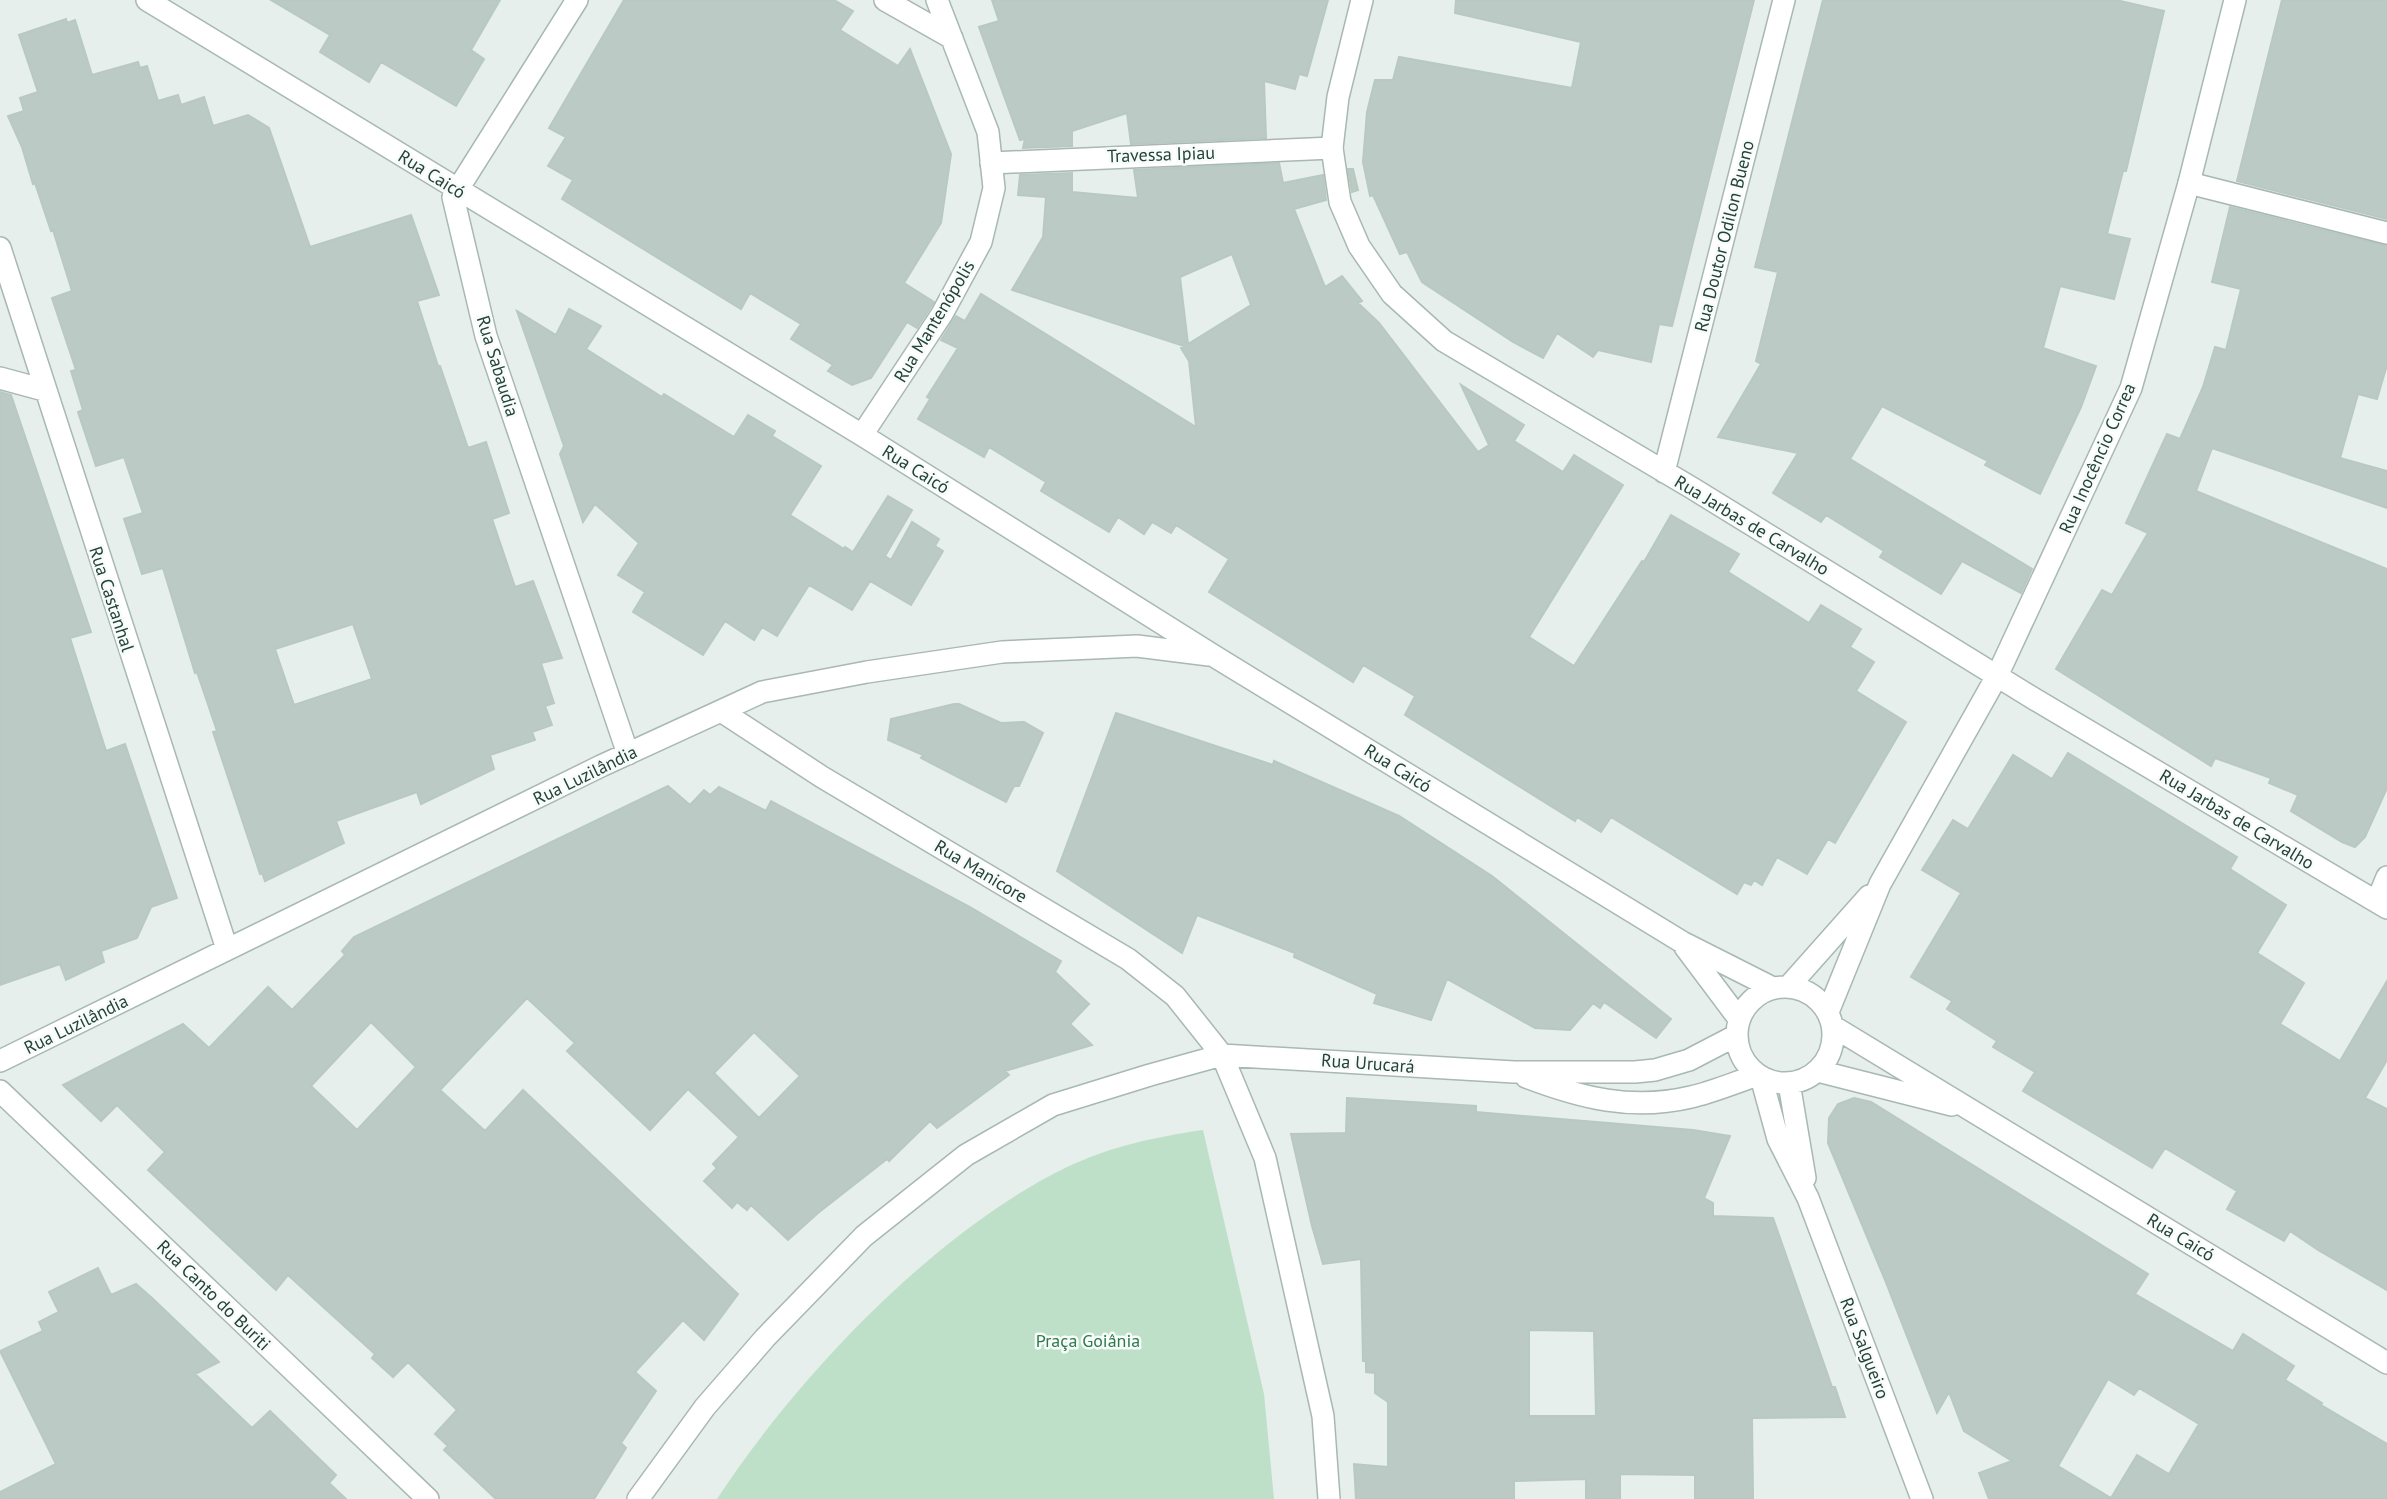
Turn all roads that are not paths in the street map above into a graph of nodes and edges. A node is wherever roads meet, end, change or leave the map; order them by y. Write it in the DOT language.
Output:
graph roads {
  1 [pos="147,0"];
  2 [pos="578,0"];
  3 [pos="885,0"];
  4 [pos="937,0"];
  5 [pos="1362,0"];
  6 [pos="1784,0"];
  7 [pos="2235,0"];
  8 [pos="952,38"];
  9 [pos="1332,148"];
  10 [pos="991,163"];
  11 [pos="2189,183"];
  12 [pos="457,190"];
  13 [pos="2387,233"];
  14 [pos="0,248"];
  15 [pos="0,378"];
  16 [pos="44,390"];
  17 [pos="862,435"];
  18 [pos="1664,472"];
  19 [pos="1214,656"];
  20 [pos="1997,676"];
  21 [pos="721,711"];
  22 [pos="628,754"];
  23 [pos="2387,877"];
  24 [pos="1880,884"];
  25 [pos="2382,905"];
  26 [pos="1682,942"];
  27 [pos="227,948"];
  28 [pos="1781,987"];
  29 [pos="1831,1020"];
  30 [pos="1738,1027"];
  31 [pos="1222,1055"];
  32 [pos="0,1061"];
  33 [pos="1818,1071"];
  34 [pos="1514,1072"];
  35 [pos="1759,1076"];
  36 [pos="1789,1083"];
  37 [pos="0,1091"];
  38 [pos="1975,1111"];
  39 [pos="1808,1198"];
  40 [pos="2387,1363"];
  41 [pos="428,1499"];
  42 [pos="638,1499"];
  43 [pos="1329,1499"];
  44 [pos="1922,1499"];
  1 -- 12 [label="street, Rua Caicó"];
  2 -- 12 [label="street"];
  3 -- 8 [label="street"];
  4 -- 8 [label="street, Rua Mantenópolis"];
  5 -- 9 [label="street, Rua Jarbas de Carvalho"];
  6 -- 18 [label="street, Rua Doutor Odilon Bueno"];
  7 -- 11 [label="street, Rua Inocêncio Correa"];
  8 -- 10 [label="street, Rua Mantenópolis"];
  9 -- 10 [label="street, Travessa Ipiau"];
  9 -- 18 [label="street, Rua Jarbas de Carvalho"];
  10 -- 17 [label="street, Rua Mantenópolis"];
  11 -- 13 [label="street"];
  11 -- 20 [label="street, Rua Inocêncio Correa"];
  12 -- 17 [label="street, Rua Caicó"];
  12 -- 22 [label="street, Rua Sabaudia"];
  14 -- 16 [label="street, Rua Castanhal"];
  15 -- 16 [label="street"];
  16 -- 27 [label="street, Rua Castanhal"];
  17 -- 19 [label="street, Rua Caicó"];
  18 -- 20 [label="street, Rua Jarbas de Carvalho"];
  19 -- 21 [label="street, Rua Luzilândia"];
  19 -- 26 [label="street, Rua Caicó"];
  20 -- 24 [label="street, Rua Inocêncio Correa"];
  20 -- 25 [label="street, Rua Jarbas de Carvalho"];
  21 -- 22 [label="street, Rua Luzilândia"];
  21 -- 31 [label="street, Rua Manicore"];
  22 -- 27 [label="street, Rua Luzilândia"];
  23 -- 25 [label="street"];
  24 -- 28 [label="street, Rua Inocêncio Correa"];
  24 -- 29 [label="street, Rua Inocêncio Correa"];
  26 -- 28 [label="street, Rua Caicó"];
  26 -- 30 [label="street, Rua Caicó"];
  27 -- 32 [label="street, Rua Luzilândia"];
  28 -- 29 [label="street"];
  28 -- 30 [label="street"];
  29 -- 33 [label="street"];
  29 -- 38 [label="street, Rua Caicó"];
  30 -- 34 [label="street, Rua Urucará"];
  30 -- 35 [label="street"];
  31 -- 34 [label="street, Rua Urucará"];
  31 -- 42 [label="street"];
  31 -- 43 [label="street"];
  33 -- 36 [label="street"];
  33 -- 38 [label="street, Rua Caicó"];
  34 -- 35 [label="street, Rua Urucará"];
  35 -- 36 [label="street"];
  35 -- 39 [label="street, Rua Salgueiro"];
  36 -- 39 [label="street, Rua Salgueiro"];
  37 -- 41 [label="street, Rua Canto do Buriti"];
  38 -- 40 [label="street, Rua Caicó"];
  39 -- 44 [label="street, Rua Salgueiro"];
}
